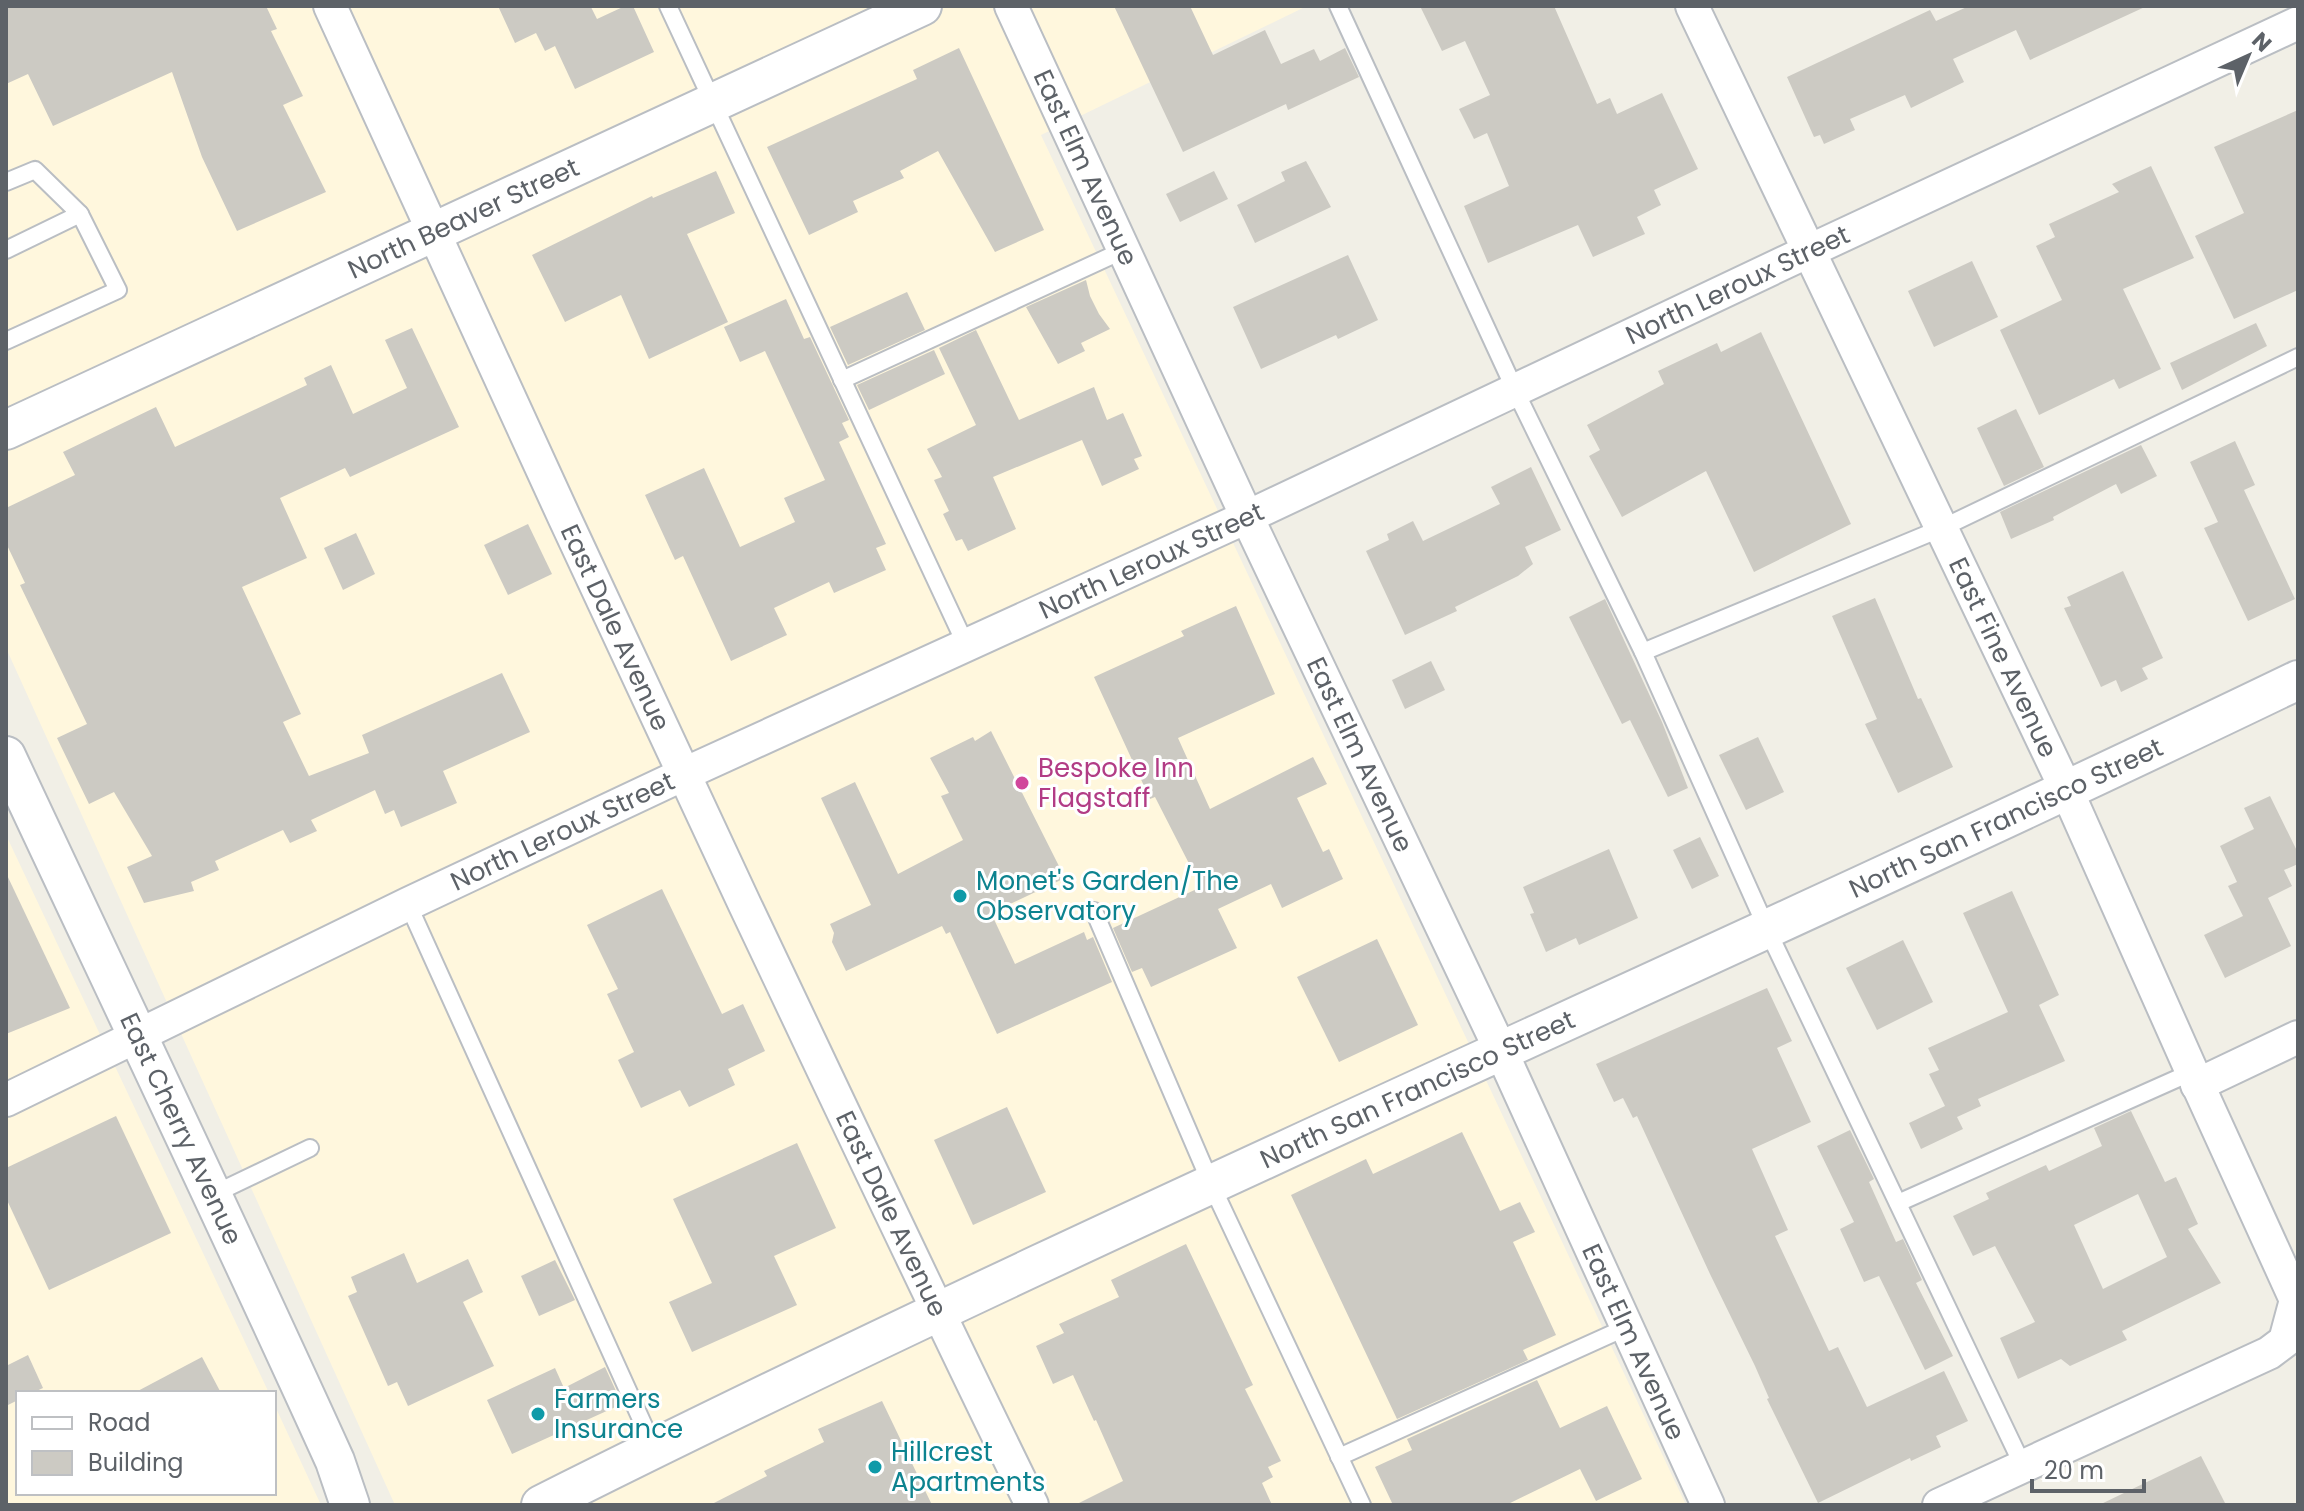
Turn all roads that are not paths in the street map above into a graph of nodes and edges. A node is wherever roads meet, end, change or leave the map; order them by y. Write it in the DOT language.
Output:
graph roads {
  1 [pos="330,6"];
  2 [pos="668,6"];
  3 [pos="922,6"];
  4 [pos="1011,6"];
  5 [pos="1338,6"];
  6 [pos="1692,6"];
  7 [pos="2298,23"];
  8 [pos="713,102"];
  9 [pos="6,182"];
  10 [pos="80,214"];
  11 [pos="432,232"];
  12 [pos="6,250"];
  13 [pos="1124,250"];
  14 [pos="1809,251"];
  15 [pos="6,341"];
  16 [pos="2298,357"];
  17 [pos="842,380"];
  18 [pos="1515,390"];
  19 [pos="6,430"];
  20 [pos="1247,517"];
  21 [pos="1942,528"];
  22 [pos="966,645"];
  23 [pos="1643,652"];
  24 [pos="2298,680"];
  25 [pos="6,756"];
  26 [pos="684,774"];
  27 [pos="2067,791"];
  28 [pos="408,904"];
  29 [pos="1094,911"];
  30 [pos="1767,929"];
  31 [pos="137,1037"];
  32 [pos="2298,1037"];
  33 [pos="1501,1051"];
  34 [pos="2194,1078"];
  35 [pos="6,1100"];
  36 [pos="310,1148"];
  37 [pos="1212,1186"];
  38 [pos="214,1194"];
  39 [pos="1898,1203"];
  40 [pos="937,1313"];
  41 [pos="1627,1327"];
  42 [pos="654,1448"];
  43 [pos="1339,1457"];
  44 [pos="2023,1466"];
  45 [pos="350,1505"];
  46 [pos="541,1505"];
  47 [pos="1032,1505"];
  48 [pos="1362,1505"];
  49 [pos="1708,1505"];
  50 [pos="1939,1505"];
  1 -- 11 [label="street, East Dale Avenue"];
  2 -- 8 [label="lane"];
  3 -- 8 [label="street, North Beaver Street"];
  4 -- 13 [label="street, East Elm Avenue"];
  5 -- 18 [label="lane"];
  6 -- 14 [label="street, East Fine Avenue"];
  7 -- 14 [label="street, North Leroux Street"];
  8 -- 11 [label="street, North Beaver Street"];
  8 -- 17 [label="lane"];
  9 -- 10 [label="lane"];
  10 -- 12 [label="lane"];
  10 -- 15 [label="lane"];
  11 -- 19 [label="street, North Beaver Street"];
  11 -- 26 [label="street, East Dale Avenue"];
  13 -- 17 [label="lane"];
  13 -- 20 [label="street, East Elm Avenue"];
  14 -- 18 [label="street, North Leroux Street"];
  14 -- 21 [label="street, East Fine Avenue"];
  16 -- 21 [label="lane"];
  17 -- 22 [label="lane"];
  18 -- 20 [label="street, North Leroux Street"];
  18 -- 23 [label="lane"];
  20 -- 22 [label="street, North Leroux Street"];
  20 -- 33 [label="street, East Elm Avenue"];
  21 -- 23 [label="lane"];
  21 -- 27 [label="street, East Fine Avenue"];
  22 -- 26 [label="street, North Leroux Street"];
  23 -- 30 [label="lane"];
  24 -- 27 [label="street, North San Francisco Street"];
  25 -- 31 [label="street, East Cherry Avenue"];
  26 -- 28 [label="street, North Leroux Street"];
  26 -- 40 [label="street, East Dale Avenue"];
  27 -- 30 [label="street, North San Francisco Street"];
  27 -- 34 [label="street, East Fine Avenue"];
  28 -- 31 [label="street, North Leroux Street"];
  28 -- 42 [label="lane"];
  29 -- 37 [label="lane"];
  30 -- 33 [label="street, North San Francisco Street"];
  30 -- 39 [label="lane"];
  31 -- 35 [label="street, North Leroux Street"];
  31 -- 38 [label="street, East Cherry Avenue"];
  32 -- 34 [label="street"];
  33 -- 37 [label="street, North San Francisco Street"];
  33 -- 41 [label="street, East Elm Avenue"];
  34 -- 39 [label="lane"];
  34 -- 44 [label="street, East Fine Avenue"];
  36 -- 38 [label="lane"];
  37 -- 40 [label="street, North San Francisco Street"];
  37 -- 43 [label="lane"];
  38 -- 45 [label="street, East Cherry Avenue"];
  39 -- 44 [label="lane"];
  40 -- 42 [label="street, North San Francisco Street"];
  40 -- 47 [label="street, East Dale Avenue"];
  41 -- 43 [label="lane"];
  41 -- 49 [label="street, East Elm Avenue"];
  42 -- 46 [label="street, North San Francisco Street"];
  43 -- 48 [label="lane"];
  44 -- 50 [label="street"];
}
